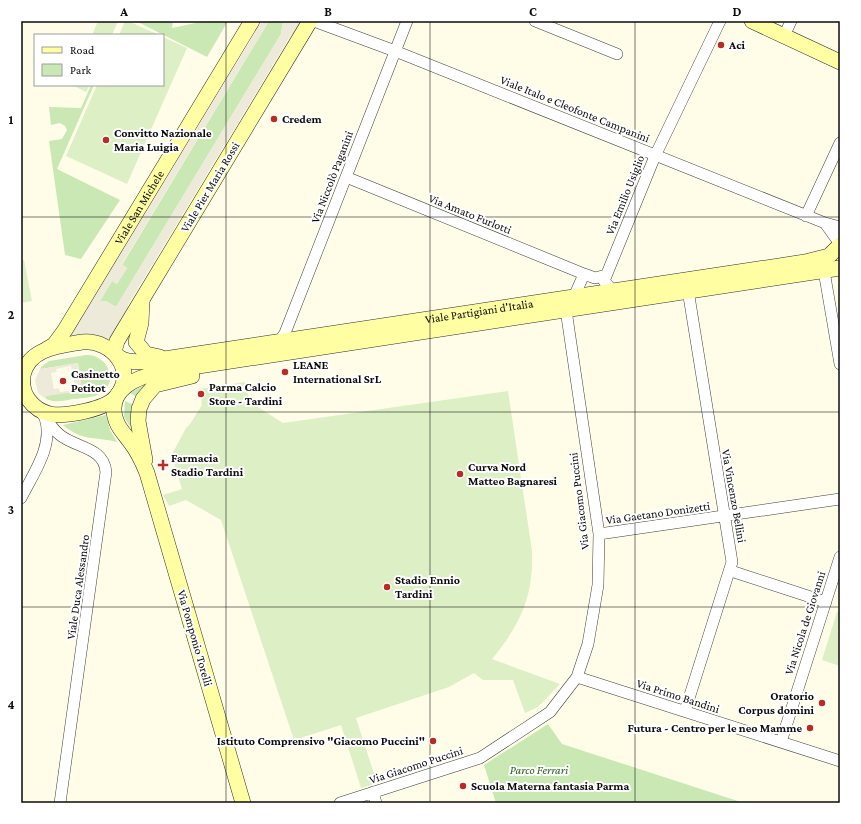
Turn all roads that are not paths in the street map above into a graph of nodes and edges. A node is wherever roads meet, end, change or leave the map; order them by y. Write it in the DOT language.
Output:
graph roads {
  1 [pos="252,21"];
  2 [pos="310,21"];
  3 [pos="314,21"];
  4 [pos="407,21"];
  5 [pos="535,21"];
  6 [pos="720,21"];
  7 [pos="752,21"];
  8 [pos="771,21"];
  9 [pos="787,29"];
  10 [pos="395,51"];
  11 [pos="617,54"];
  12 [pos="840,55"];
  13 [pos="840,62"];
  14 [pos="840,143"];
  15 [pos="656,156"];
  16 [pos="346,177"];
  17 [pos="806,216"];
  18 [pos="825,223"];
  19 [pos="840,227"];
  20 [pos="840,245"];
  21 [pos="840,268"];
  22 [pos="824,271"];
  23 [pos="584,274"];
  24 [pos="606,275"];
  25 [pos="688,286"];
  26 [pos="614,291"];
  27 [pos="143,298"];
  28 [pos="570,303"];
  29 [pos="279,342"];
  30 [pos="47,350"];
  31 [pos="116,354"];
  32 [pos="166,359"];
  33 [pos="229,361"];
  34 [pos="27,364"];
  35 [pos="840,364"];
  36 [pos="119,392"];
  37 [pos="33,407"];
  38 [pos="146,473"];
  39 [pos="21,498"];
  40 [pos="840,499"];
  41 [pos="724,516"];
  42 [pos="599,534"];
  43 [pos="840,557"];
  44 [pos="731,571"];
  45 [pos="826,602"];
  46 [pos="577,677"];
  47 [pos="685,711"];
  48 [pos="780,742"];
  49 [pos="840,761"];
  50 [pos="374,798"];
  51 [pos="60,803"];
  52 [pos="242,803"];
  53 [pos="340,803"];
  1 -- 30 [label="main road, Viale San Michele"];
  2 -- 27 [label="main road, Viale Pier Maria Rossi"];
  3 -- 10 [label="street, Viale Italo e Cleofonte Campanini"];
  4 -- 10 [label="street, Via Niccolò Paganini"];
  5 -- 11 [label="street"];
  6 -- 15 [label="street, Via Emilio Usiglio"];
  7 -- 9 [label="main road"];
  8 -- 9 [label="main road"];
  9 -- 12 [label="main road"];
  9 -- 13 [label="main road"];
  10 -- 15 [label="street, Viale Italo e Cleofonte Campanini"];
  10 -- 16 [label="street, Via Niccolò Paganini"];
  14 -- 17 [label="street"];
  15 -- 17 [label="street, Viale Italo e Cleofonte Campanini"];
  15 -- 24 [label="street, Via Emilio Usiglio"];
  16 -- 23 [label="street, Via Amato Furlotti"];
  16 -- 29 [label="street, Via Niccolò Paganini"];
  17 -- 18 [label="street, Viale Italo e Cleofonte Campanini"];
  18 -- 19 [label="street, Viale Italo e Cleofonte Campanini"];
  18 -- 20 [label="street"];
  20 -- 25 [label="main road, Viale Partigiani d'Italia"];
  21 -- 22 [label="main road, Viale Partigiani d'Italia"];
  22 -- 25 [label="main road, Viale Partigiani d'Italia"];
  22 -- 35 [label="street"];
  23 -- 24 [label="street, Via Amato Furlotti"];
  23 -- 28 [label="street"];
  24 -- 26 [label="street"];
  25 -- 26 [label="main road, Viale Partigiani d'Italia"];
  25 -- 28 [label="main road, Viale Partigiani d'Italia"];
  25 -- 41 [label="street, Via Vincenzo Bellini"];
  26 -- 28 [label="main road, Viale Partigiani d'Italia"];
  27 -- 31 [label="main road, Viale Pier Maria Rossi"];
  27 -- 32 [label="main road"];
  28 -- 29 [label="main road, Viale Partigiani d'Italia"];
  28 -- 33 [label="main road, Viale Partigiani d'Italia"];
  28 -- 42 [label="street, Via Giacomo Puccini"];
  29 -- 32 [label="main road, Viale Partigiani d'Italia"];
  30 -- 31 [label="main road"];
  30 -- 34 [label="main road"];
  31 -- 32 [label="main road, Viale Partigiani d'Italia"];
  31 -- 36 [label="main road"];
  33 -- 36 [label="main road, Viale Partigiani d'Italia"];
  33 -- 38 [label="main road, Via Pomponio Torelli"];
  34 -- 37 [label="main road"];
  36 -- 37 [label="main road"];
  36 -- 38 [label="main road, Via Pomponio Torelli"];
  37 -- 39 [label="street"];
  37 -- 51 [label="street, Viale Duca Alessandro"];
  38 -- 52 [label="main road, Via Pomponio Torelli"];
  40 -- 41 [label="street, Via Gaetano Donizetti"];
  41 -- 42 [label="street, Via Gaetano Donizetti"];
  41 -- 44 [label="street, Via Vincenzo Bellini"];
  42 -- 46 [label="street, Via Giacomo Puccini"];
  43 -- 45 [label="street, Via Nicola de Giovanni"];
  44 -- 45 [label="street"];
  44 -- 47 [label="street, Via Vincenzo Bellini"];
  45 -- 48 [label="street, Via Nicola de Giovanni"];
  46 -- 47 [label="street, Via Primo Bandini"];
  46 -- 50 [label="street, Via Giacomo Puccini"];
  47 -- 48 [label="street, Via Primo Bandini"];
  48 -- 49 [label="street, Via Primo Bandini"];
  50 -- 53 [label="street, Via Giacomo Puccini"];
}
